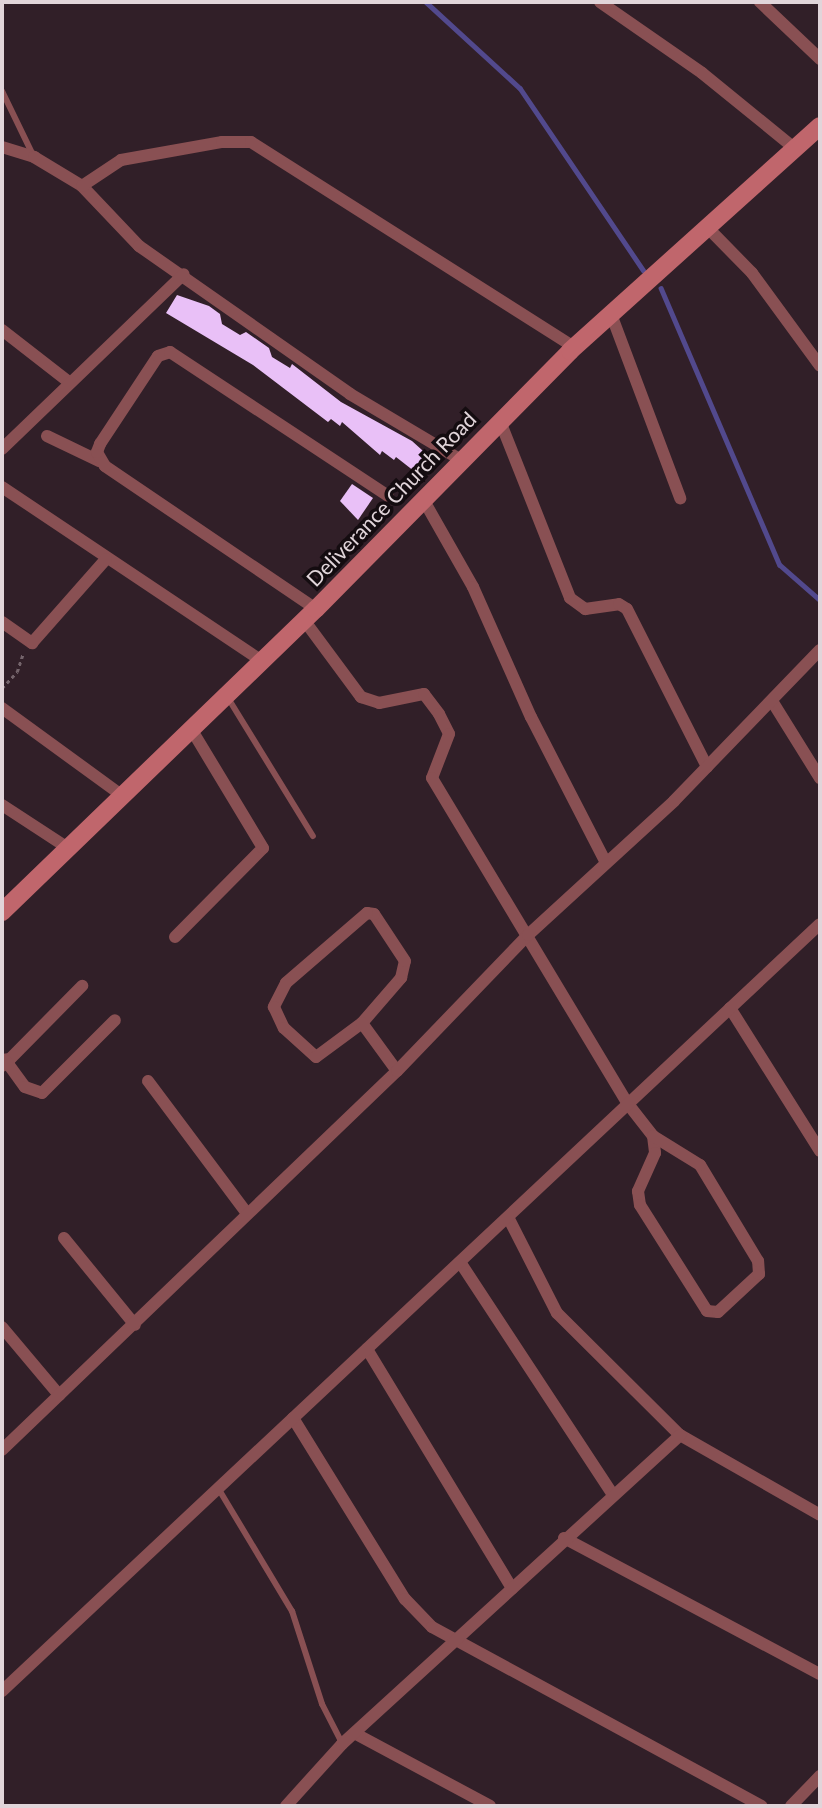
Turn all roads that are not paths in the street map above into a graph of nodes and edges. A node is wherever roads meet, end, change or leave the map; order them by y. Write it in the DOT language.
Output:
graph roads {
  1 [pos="600,2"];
  2 [pos="760,2"];
  3 [pos="817,50"];
  4 [pos="2,91"];
  5 [pos="818,132"];
  6 [pos="2,147"];
  7 [pos="793,147"];
  8 [pos="34,157"];
  9 [pos="82,186"];
  10 [pos="706,226"];
  11 [pos="184,274"];
  12 [pos="611,314"];
  13 [pos="2,330"];
  14 [pos="574,348"];
  15 [pos="820,366"];
  16 [pos="70,383"];
  17 [pos="500,421"];
  18 [pos="47,436"];
  19 [pos="2,449"];
  20 [pos="461,460"];
  21 [pos="99,461"];
  22 [pos="2,487"];
  23 [pos="388,496"];
  24 [pos="680,498"];
  25 [pos="423,499"];
  26 [pos="106,559"];
  27 [pos="310,614"];
  28 [pos="2,622"];
  29 [pos="820,650"];
  30 [pos="260,660"];
  31 [pos="225,693"];
  32 [pos="772,701"];
  33 [pos="2,708"];
  34 [pos="190,727"];
  35 [pos="707,767"];
  36 [pos="820,778"];
  37 [pos="120,794"];
  38 [pos="2,805"];
  39 [pos="313,836"];
  40 [pos="65,846"];
  41 [pos="606,863"];
  42 [pos="2,912"];
  43 [pos="820,924"];
  44 [pos="528,935"];
  45 [pos="176,937"];
  46 [pos="82,986"];
  47 [pos="730,1008"];
  48 [pos="115,1020"];
  49 [pos="362,1023"];
  50 [pos="3,1062"];
  51 [pos="397,1071"];
  52 [pos="148,1081"];
  53 [pos="628,1104"];
  54 [pos="653,1136"];
  55 [pos="820,1151"];
  56 [pos="246,1212"];
  57 [pos="508,1217"];
  58 [pos="64,1238"];
  59 [pos="460,1262"];
  60 [pos="135,1325"];
  61 [pos="2,1327"];
  62 [pos="368,1349"];
  63 [pos="59,1395"];
  64 [pos="293,1418"];
  65 [pos="680,1435"];
  66 [pos="2,1450"];
  67 [pos="218,1488"];
  68 [pos="612,1493"];
  69 [pos="820,1515"];
  70 [pos="564,1538"];
  71 [pos="512,1588"];
  72 [pos="456,1642"];
  73 [pos="820,1674"];
  74 [pos="2,1691"];
  75 [pos="356,1734"];
  76 [pos="342,1744"];
  77 [pos="820,1776"];
  78 [pos="286,1806"];
  79 [pos="490,1806"];
  80 [pos="762,1806"];
  81 [pos="791,1806"];
  1 -- 7 [label="street"];
  2 -- 3 [label="street"];
  4 -- 8 [label="lane"];
  5 -- 7 [label="street, Deliverance Church Road"];
  6 -- 8 [label="street"];
  7 -- 10 [label="street, Deliverance Church Road"];
  8 -- 9 [label="street"];
  9 -- 11 [label="street"];
  9 -- 14 [label="street"];
  10 -- 12 [label="street, Deliverance Church Road"];
  10 -- 15 [label="street"];
  11 -- 16 [label="street"];
  11 -- 20 [label="street"];
  12 -- 14 [label="street, Deliverance Church Road"];
  12 -- 24 [label="street"];
  13 -- 16 [label="street"];
  14 -- 17 [label="street, Deliverance Church Road"];
  16 -- 19 [label="street"];
  17 -- 20 [label="street, Deliverance Church Road"];
  17 -- 35 [label="street"];
  18 -- 21 [label="street"];
  20 -- 25 [label="street, Deliverance Church Road"];
  21 -- 23 [label="street"];
  21 -- 27 [label="street"];
  22 -- 26 [label="street"];
  25 -- 27 [label="street, Deliverance Church Road"];
  25 -- 41 [label="street"];
  26 -- 28 [label="street"];
  26 -- 30 [label="street"];
  27 -- 30 [label="street, Deliverance Church Road"];
  27 -- 44 [label="street"];
  29 -- 32 [label="street"];
  30 -- 31 [label="street, Deliverance Church Road"];
  31 -- 34 [label="street, Deliverance Church Road"];
  31 -- 39 [label="lane"];
  32 -- 35 [label="street"];
  32 -- 36 [label="street"];
  33 -- 37 [label="street"];
  34 -- 37 [label="street, Deliverance Church Road"];
  34 -- 45 [label="street"];
  35 -- 41 [label="street"];
  37 -- 40 [label="street, Deliverance Church Road"];
  38 -- 40 [label="street"];
  40 -- 42 [label="street, Deliverance Church Road"];
  41 -- 44 [label="street"];
  43 -- 47 [label="street"];
  44 -- 51 [label="street"];
  44 -- 53 [label="street"];
  46 -- 50 [label="street"];
  47 -- 53 [label="street"];
  47 -- 55 [label="street"];
  48 -- 50 [label="street"];
  49 -- 49 [label="street"];
  49 -- 51 [label="street"];
  51 -- 56 [label="street"];
  52 -- 56 [label="street"];
  53 -- 54 [label="street"];
  53 -- 57 [label="street"];
  54 -- 54 [label="street"];
  56 -- 60 [label="street"];
  57 -- 59 [label="street"];
  57 -- 65 [label="street"];
  58 -- 60 [label="street"];
  59 -- 62 [label="street"];
  59 -- 68 [label="street"];
  60 -- 63 [label="street"];
  61 -- 63 [label="street"];
  62 -- 64 [label="street"];
  62 -- 71 [label="street"];
  63 -- 66 [label="street"];
  64 -- 67 [label="street"];
  64 -- 72 [label="street"];
  65 -- 68 [label="street"];
  65 -- 69 [label="street"];
  67 -- 74 [label="street"];
  67 -- 76 [label="lane"];
  68 -- 70 [label="street"];
  70 -- 71 [label="street"];
  70 -- 73 [label="street"];
  71 -- 72 [label="street"];
  72 -- 75 [label="street"];
  72 -- 80 [label="street"];
  75 -- 76 [label="street"];
  75 -- 79 [label="street"];
  76 -- 78 [label="street"];
  77 -- 81 [label="street"];
}
